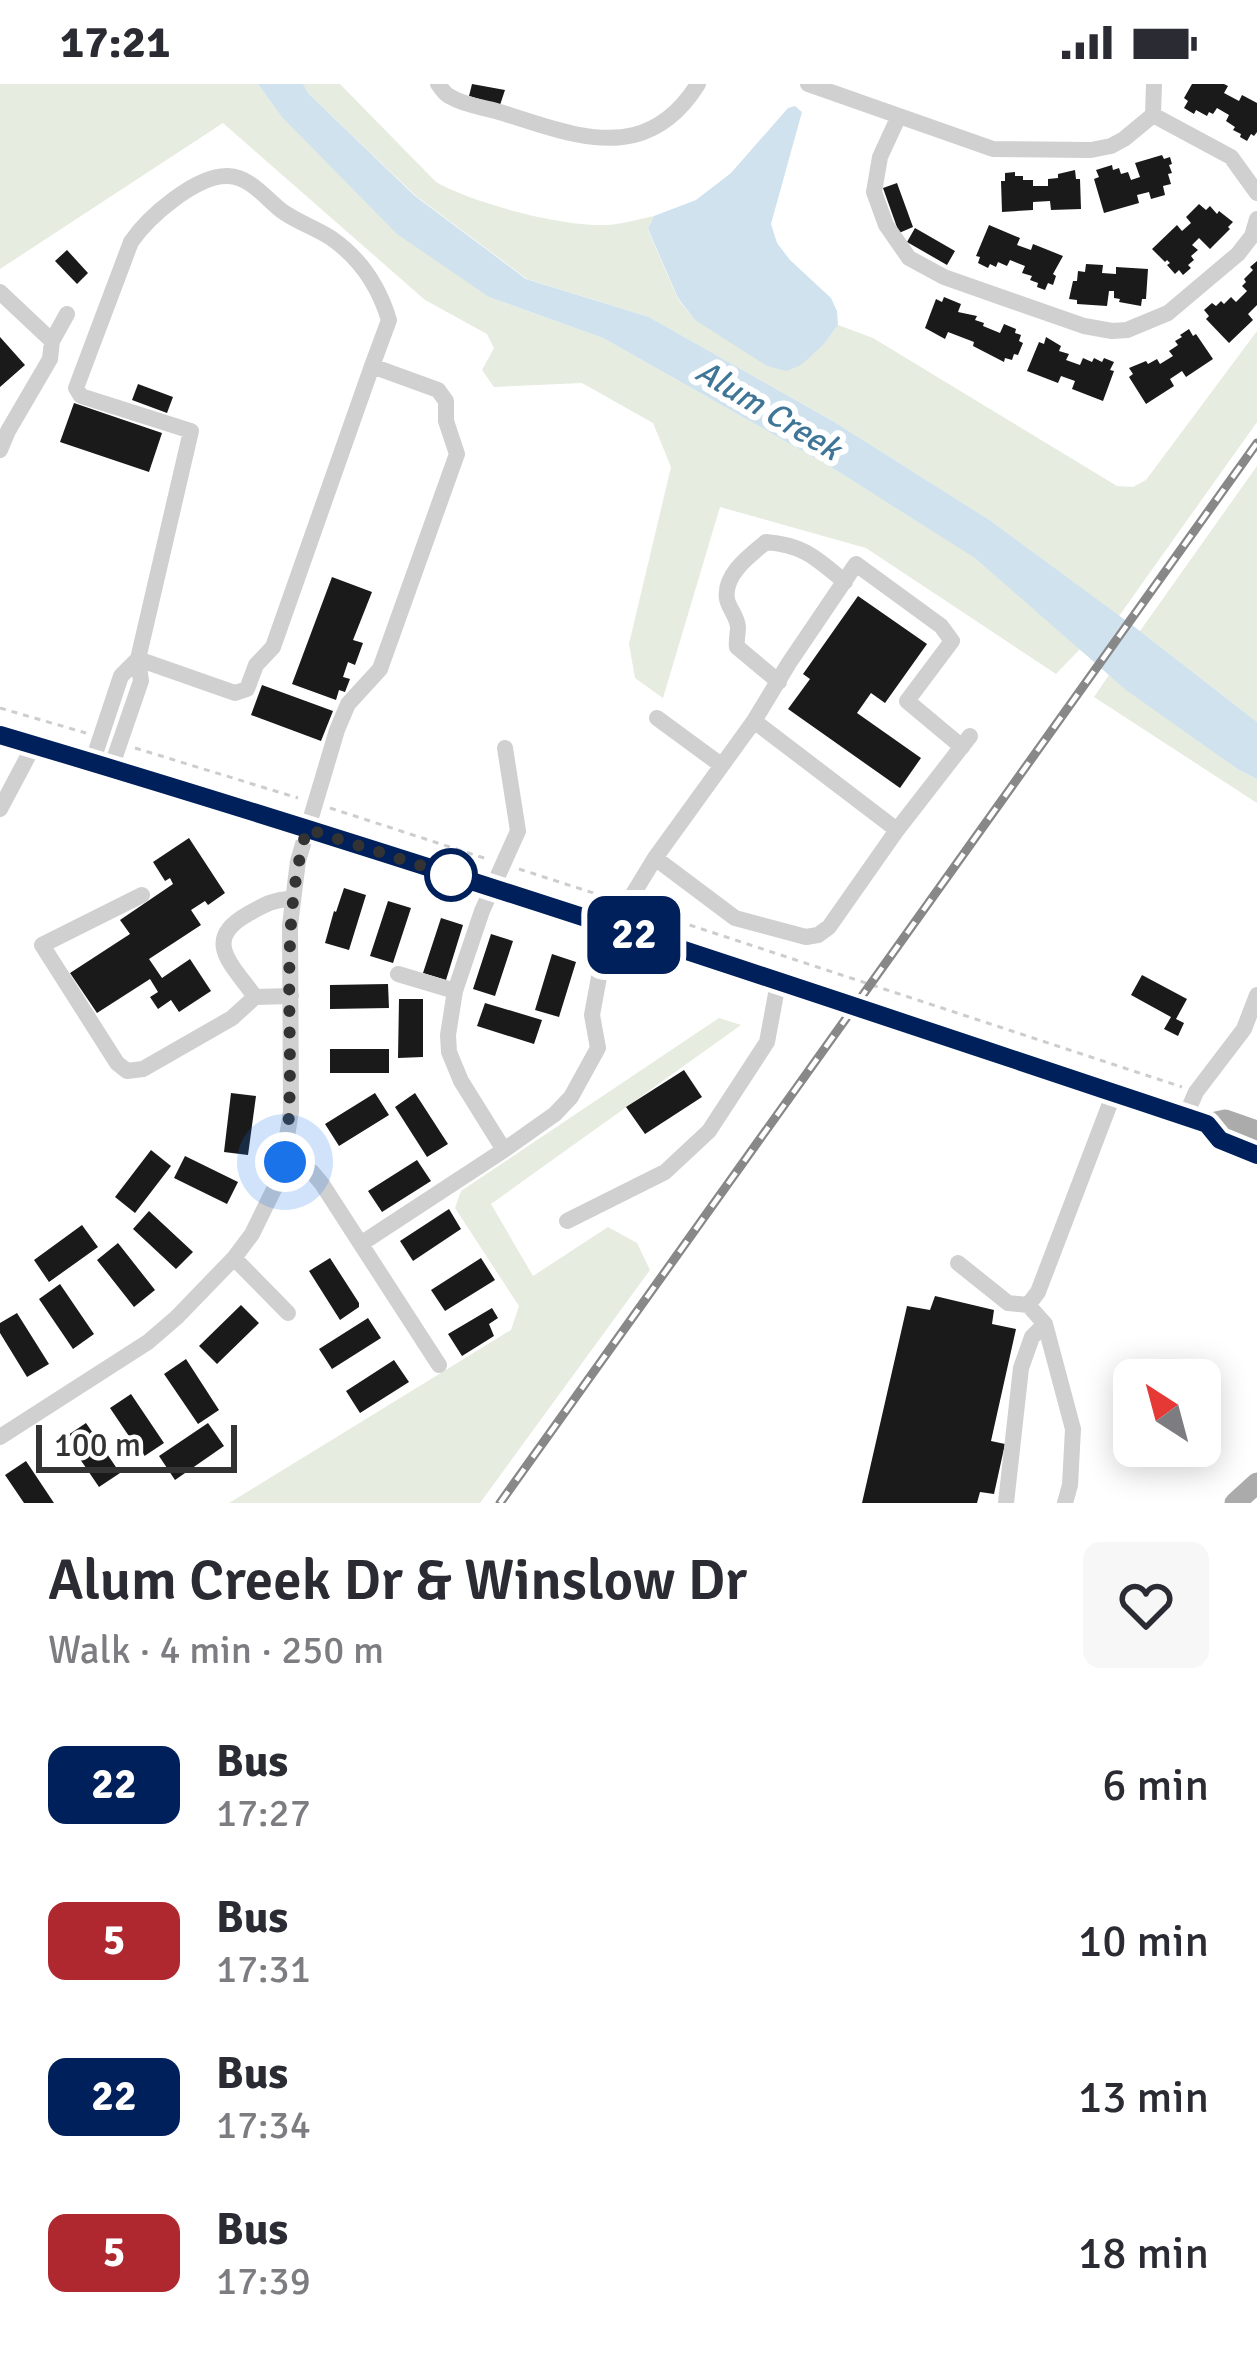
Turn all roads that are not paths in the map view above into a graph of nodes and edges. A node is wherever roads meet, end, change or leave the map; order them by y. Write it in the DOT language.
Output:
graph roads {
  1 [pos="438,84"];
  2 [pos="698,84"];
  3 [pos="808,84"];
  4 [pos="1154,84"];
  5 [pos="1153,116"];
  6 [pos="898,118"];
  7 [pos="1257,193"];
  8 [pos="1257,219"];
  9 [pos="0,292"];
  10 [pos="67,314"];
  11 [pos="52,341"];
  12 [pos="372,366"];
  13 [pos="0,448"];
  14 [pos="844,582"];
  15 [pos="138,659"];
  16 [pos="778,682"];
  17 [pos="657,718"];
  18 [pos="754,722"];
  19 [pos="0,735"];
  20 [pos="34,745"];
  21 [pos="505,748"];
  22 [pos="101,765"];
  23 [pos="721,765"];
  24 [pos="0,809"];
  25 [pos="307,829"];
  26 [pos="897,830"];
  27 [pos="655,858"];
  28 [pos="491,887"];
  29 [pos="142,895"];
  30 [pos="292,899"];
  31 [pos="616,929"];
  32 [pos="398,974"];
  33 [pos="599,976"];
  34 [pos="778,983"];
  35 [pos="455,992"];
  36 [pos="1257,995"];
  37 [pos="290,996"];
  38 [pos="254,997"];
  39 [pos="1114,1094"];
  40 [pos="1196,1120"];
  41 [pos="1257,1131"];
  42 [pos="504,1150"];
  43 [pos="1257,1155"];
  44 [pos="285,1162"];
  45 [pos="567,1221"];
  46 [pos="362,1243"];
  47 [pos="234,1258"];
  48 [pos="958,1263"];
  49 [pos="1028,1305"];
  50 [pos="288,1313"];
  51 [pos="1045,1324"];
  52 [pos="439,1365"];
  53 [pos="0,1437"];
  54 [pos="1257,1484"];
  55 [pos="1006,1503"];
  56 [pos="1065,1503"];
  57 [pos="1235,1503"];
  1 -- 2 [label="street"];
  3 -- 6 [label="street"];
  4 -- 5 [label="street"];
  5 -- 6 [label="street"];
  5 -- 7 [label="street"];
  6 -- 8 [label="street"];
  9 -- 11 [label="street"];
  10 -- 11 [label="street"];
  11 -- 13 [label="street"];
  12 -- 15 [label="street"];
  12 -- 15 [label="street"];
  12 -- 25 [label="street"];
  14 -- 16 [label="street"];
  14 -- 16 [label="street"];
  14 -- 26 [label="street"];
  15 -- 22 [label="street"];
  16 -- 18 [label="street"];
  17 -- 23 [label="street"];
  18 -- 23 [label="street"];
  18 -- 26 [label="street"];
  19 -- 20 [label="main road"];
  20 -- 22 [label="main road"];
  20 -- 24 [label="street"];
  21 -- 28 [label="street"];
  22 -- 25 [label="main road"];
  23 -- 27 [label="street"];
  25 -- 28 [label="main road"];
  25 -- 30 [label="street"];
  26 -- 27 [label="street"];
  27 -- 31 [label="street"];
  28 -- 31 [label="main road"];
  28 -- 35 [label="street"];
  29 -- 38 [label="street"];
  30 -- 37 [label="street"];
  30 -- 38 [label="street"];
  31 -- 34 [label="main road"];
  32 -- 35 [label="street"];
  33 -- 42 [label="street"];
  34 -- 39 [label="main road"];
  34 -- 45 [label="street"];
  35 -- 42 [label="street"];
  36 -- 40 [label="street"];
  37 -- 38 [label="street"];
  37 -- 44 [label="street"];
  39 -- 40 [label="main road"];
  39 -- 49 [label="street"];
  40 -- 41 [label="main road"];
  40 -- 43 [label="main road"];
  42 -- 46 [label="street"];
  44 -- 46 [label="street"];
  44 -- 47 [label="street"];
  46 -- 52 [label="street"];
  47 -- 50 [label="street"];
  47 -- 53 [label="street"];
  48 -- 49 [label="street"];
  49 -- 51 [label="street"];
  51 -- 55 [label="street"];
  51 -- 56 [label="street"];
  54 -- 57 [label="main road"];
}
